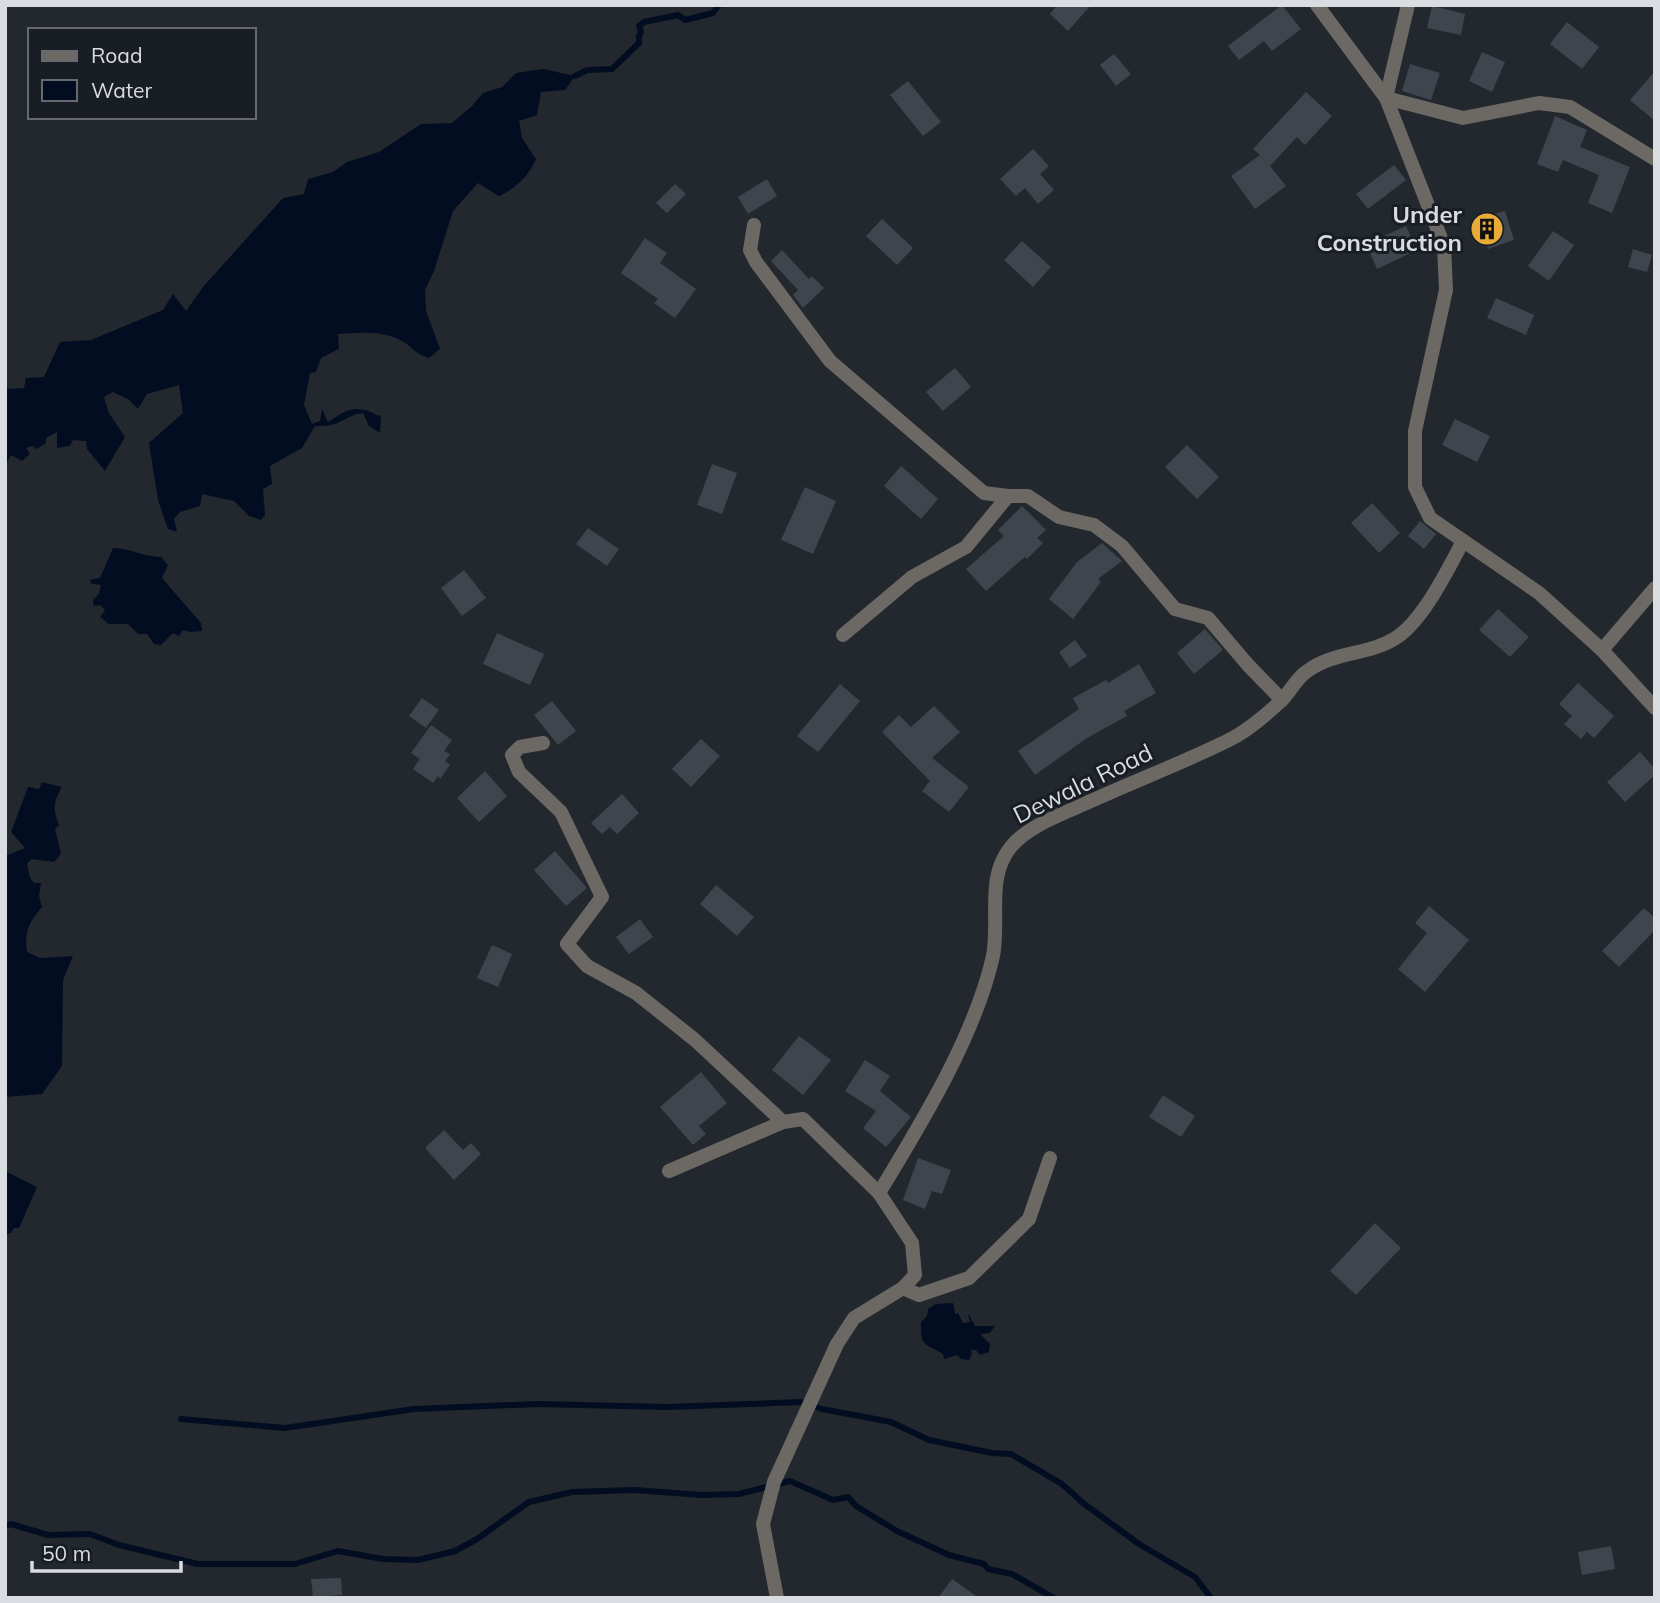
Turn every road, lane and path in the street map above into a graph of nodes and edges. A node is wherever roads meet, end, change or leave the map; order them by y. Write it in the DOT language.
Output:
graph roads {
  1 [pos="1317,5"];
  2 [pos="1408,5"];
  3 [pos="1386,98"];
  4 [pos="1655,159"];
  5 [pos="754,225"];
  6 [pos="1008,496"];
  7 [pos="1463,541"];
  8 [pos="1655,588"];
  9 [pos="843,635"];
  10 [pos="1602,650"];
  11 [pos="1282,699"];
  12 [pos="1655,708"];
  13 [pos="543,743"];
  14 [pos="782,1122"];
  15 [pos="1050,1158"];
  16 [pos="669,1171"];
  17 [pos="879,1193"];
  18 [pos="903,1288"];
  19 [pos="777,1598"];
  1 -- 3 [label="street"];
  2 -- 3 [label="street"];
  3 -- 4 [label="street"];
  3 -- 7 [label="street"];
  5 -- 6 [label="street"];
  6 -- 9 [label="street"];
  6 -- 11 [label="street"];
  7 -- 10 [label="street"];
  7 -- 11 [label="street, Dewala Road"];
  8 -- 10 [label="street"];
  10 -- 12 [label="street"];
  11 -- 17 [label="street, Dewala Road"];
  13 -- 14 [label="street"];
  14 -- 16 [label="street"];
  14 -- 17 [label="street"];
  15 -- 18 [label="street"];
  17 -- 18 [label="street"];
  18 -- 19 [label="street"];
}
